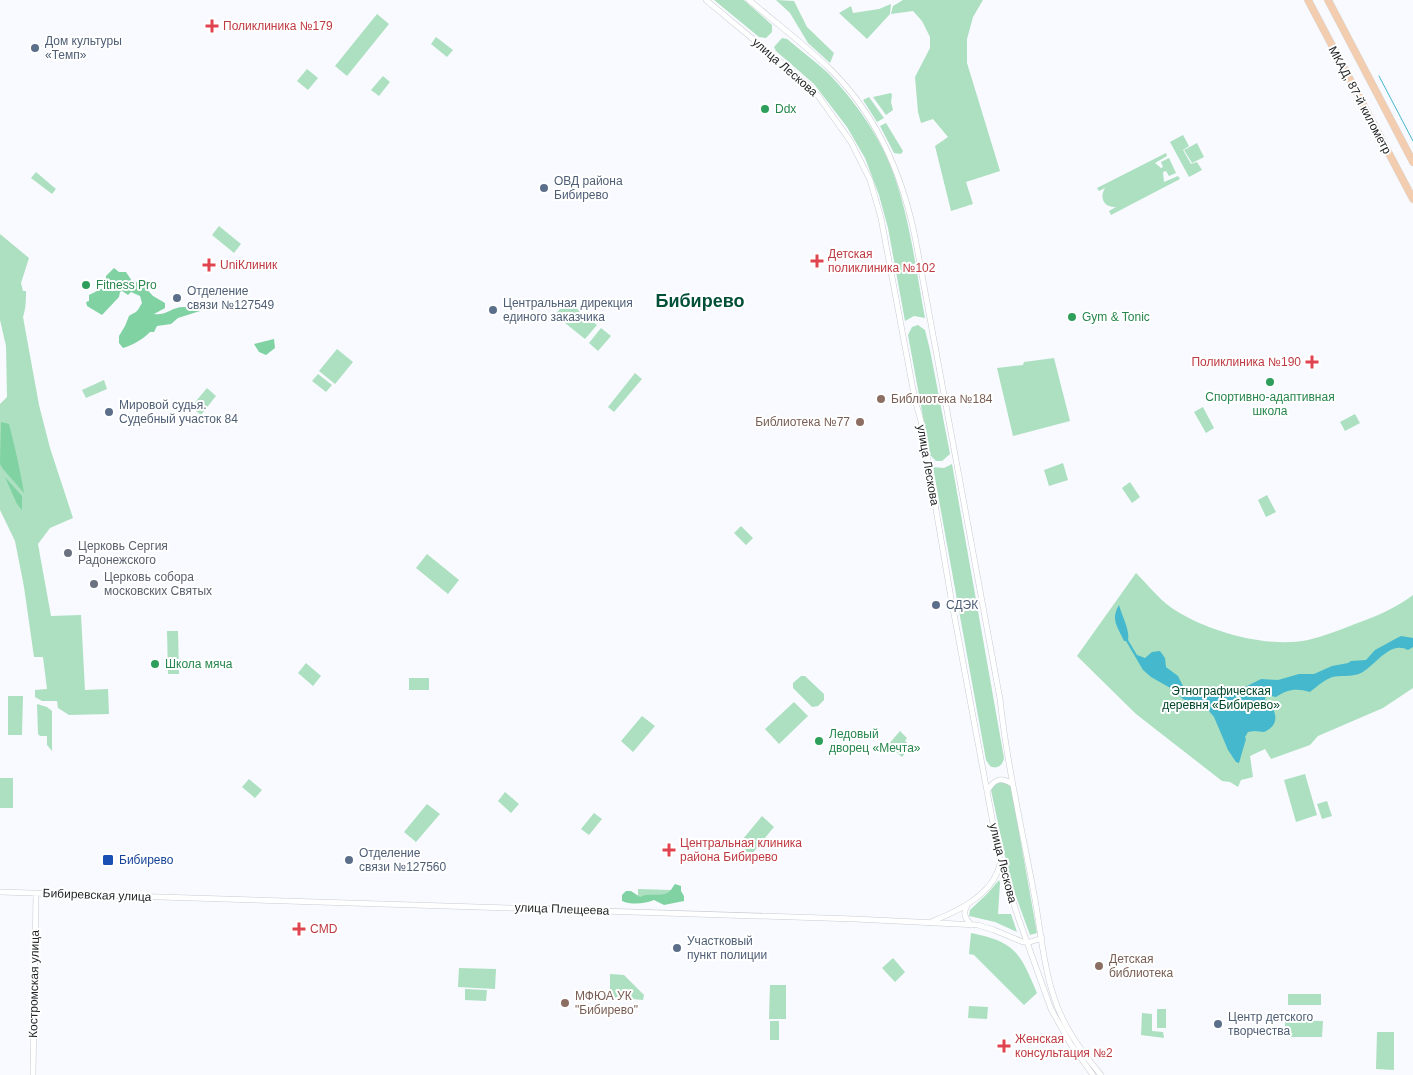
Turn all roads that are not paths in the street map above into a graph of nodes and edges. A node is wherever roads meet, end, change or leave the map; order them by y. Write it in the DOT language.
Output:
graph roads {
  1 [pos="706,0"];
  2 [pos="749,0"];
  3 [pos="1308,0"];
  4 [pos="1328,0"];
  5 [pos="1413,162"];
  6 [pos="1413,199"];
  7 [pos="1012,785"];
  8 [pos="987,792"];
  9 [pos="1000,861"];
  10 [pos="0,892"];
  11 [pos="36,893"];
  12 [pos="195,898"];
  13 [pos="967,905"];
  14 [pos="930,922"];
  15 [pos="971,925"];
  16 [pos="1042,938"];
  17 [pos="1027,942"];
  18 [pos="33,1075"];
  19 [pos="1093,1075"];
  20 [pos="1101,1075"];
  1 -- 8 [label="main road, улица Лескова"];
  2 -- 7 [label="main road, улица Лескова"];
  3 -- 6 [label="highway, МКАД, 87-й километр"];
  4 -- 5 [label="highway, МКАД, 87-й километр"];
  7 -- 8 [label="main road"];
  7 -- 16 [label="main road, улица Лескова"];
  8 -- 9 [label="main road, улица Лескова"];
  9 -- 13 [label="main road, улица Плещеева"];
  9 -- 17 [label="main road, улица Лескова"];
  10 -- 11 [label="main road, Бибиревская улица"];
  11 -- 12 [label="main road, Бибиревская улица"];
  11 -- 18 [label="main road, Костромская улица"];
  12 -- 14 [label="main road, улица Плещеева"];
  13 -- 14 [label="main road, улица Плещеева"];
  13 -- 15 [label="main road"];
  14 -- 15 [label="main road, улица Плещеева"];
  15 -- 17 [label="main road, улица Плещеева"];
  16 -- 17 [label="main road"];
  16 -- 20 [label="main road, улица Лескова"];
  17 -- 19 [label="main road, улица Лескова"];
}
